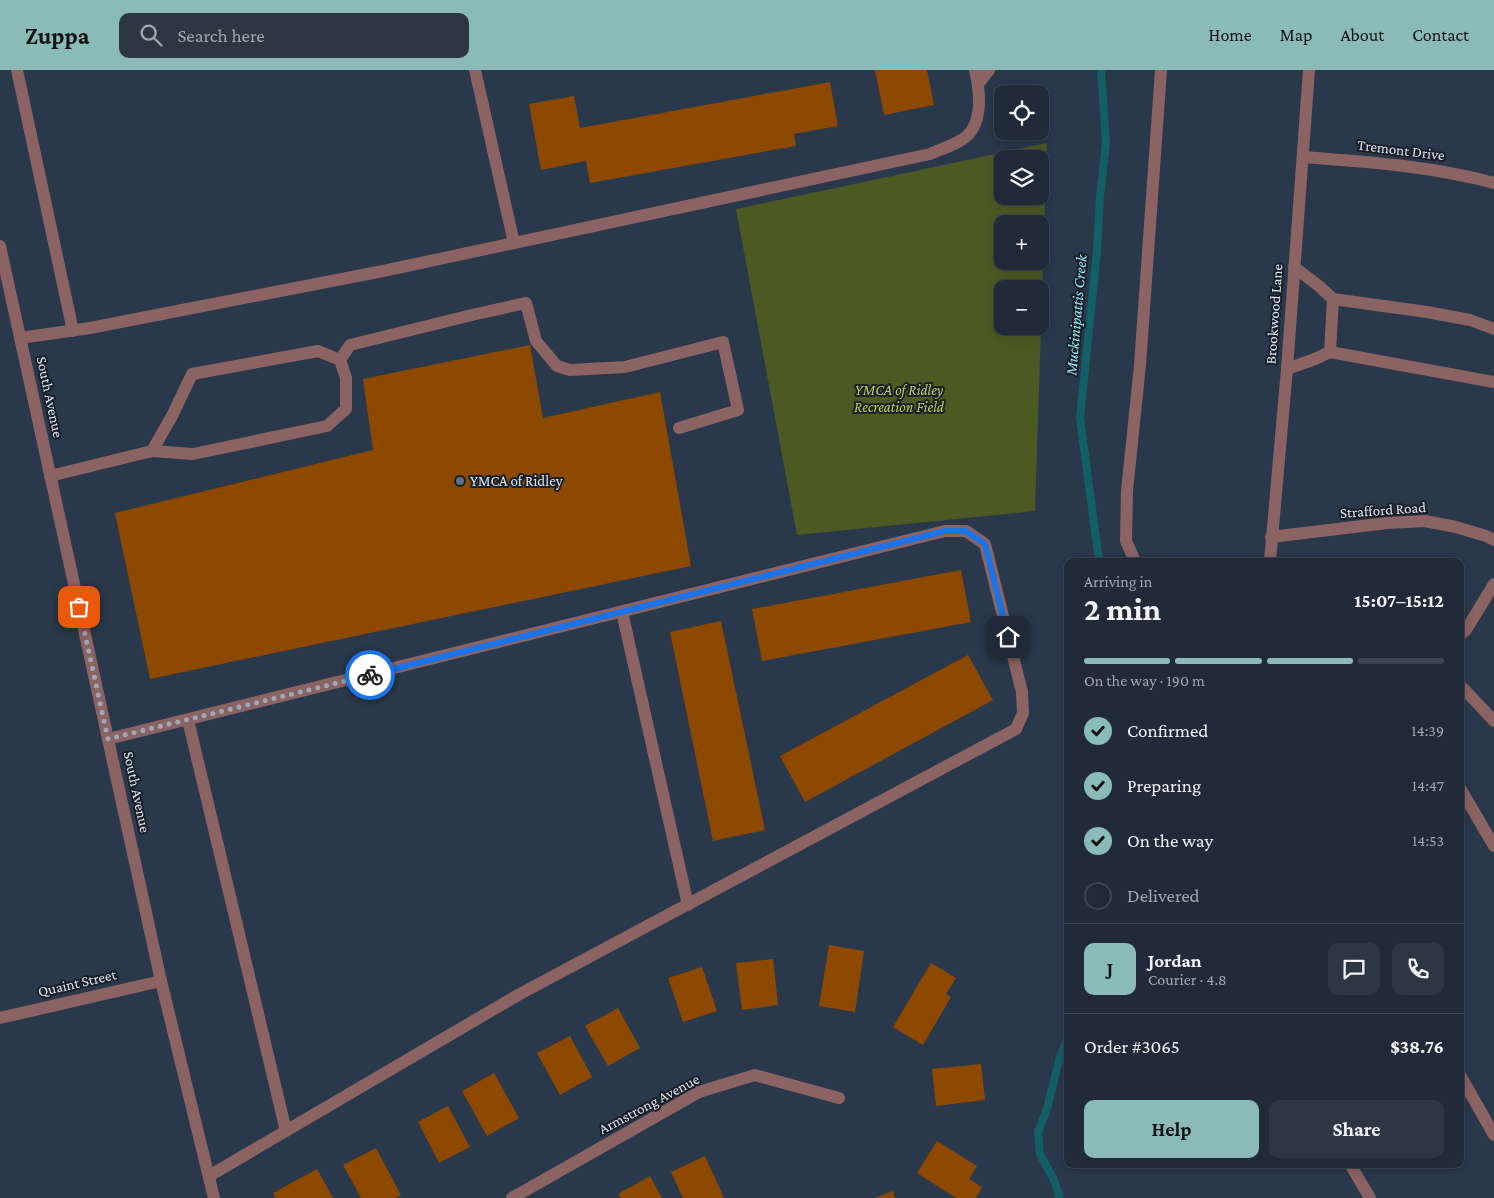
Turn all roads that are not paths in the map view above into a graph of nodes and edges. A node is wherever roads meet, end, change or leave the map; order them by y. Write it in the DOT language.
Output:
graph roads {
  1 [pos="17,70"];
  2 [pos="475,70"];
  3 [pos="975,70"];
  4 [pos="989,70"];
  5 [pos="1161,70"];
  6 [pos="1309,70"];
  7 [pos="978,84"];
  8 [pos="1303,157"];
  9 [pos="1494,183"];
  10 [pos="514,243"];
  11 [pos="0,246"];
  12 [pos="1294,267"];
  13 [pos="1333,299"];
  14 [pos="1494,329"];
  15 [pos="73,331"];
  16 [pos="20,338"];
  17 [pos="1330,352"];
  18 [pos="340,360"];
  19 [pos="1286,369"];
  20 [pos="1494,382"];
  21 [pos="679,428"];
  22 [pos="152,451"];
  23 [pos="50,476"];
  24 [pos="1272,537"];
  25 [pos="1494,540"];
  26 [pos="1134,558"];
  27 [pos="1270,558"];
  28 [pos="1494,584"];
  29 [pos="622,612"];
  30 [pos="1464,632"];
  31 [pos="1464,689"];
  32 [pos="188,720"];
  33 [pos="1494,721"];
  34 [pos="108,739"];
  35 [pos="1464,795"];
  36 [pos="1494,846"];
  37 [pos="688,904"];
  38 [pos="161,981"];
  39 [pos="0,1018"];
  40 [pos="1464,1082"];
  41 [pos="839,1098"];
  42 [pos="286,1131"];
  43 [pos="1494,1135"];
  44 [pos="1352,1168"];
  45 [pos="208,1176"];
  46 [pos="214,1198"];
  47 [pos="512,1198"];
  48 [pos="1370,1198"];
  1 -- 15 [label="street"];
  2 -- 10 [label="street"];
  3 -- 7 [label="street"];
  4 -- 7 [label="street"];
  5 -- 26 [label="street"];
  6 -- 8 [label="street, Brookwood Lane"];
  7 -- 10 [label="street"];
  8 -- 9 [label="street, Tremont Drive"];
  8 -- 12 [label="street, Brookwood Lane"];
  10 -- 15 [label="street"];
  11 -- 16 [label="street, South Avenue"];
  12 -- 13 [label="street"];
  12 -- 19 [label="street, Brookwood Lane"];
  13 -- 14 [label="street"];
  13 -- 17 [label="street"];
  15 -- 16 [label="street"];
  16 -- 23 [label="street, South Avenue"];
  17 -- 19 [label="street"];
  17 -- 20 [label="street"];
  18 -- 21 [label="street"];
  18 -- 22 [label="street"];
  18 -- 22 [label="street"];
  19 -- 24 [label="street, Brookwood Lane"];
  22 -- 23 [label="street"];
  23 -- 34 [label="street, South Avenue"];
  24 -- 25 [label="street, Strafford Road"];
  24 -- 27 [label="street, Brookwood Lane"];
  28 -- 30 [label="street"];
  29 -- 32 [label="street"];
  29 -- 37 [label="street"];
  29 -- 37 [label="street"];
  31 -- 33 [label="street"];
  32 -- 34 [label="street"];
  32 -- 42 [label="street"];
  34 -- 38 [label="street, South Avenue"];
  35 -- 36 [label="street"];
  37 -- 42 [label="street"];
  38 -- 39 [label="street, Quaint Street"];
  38 -- 45 [label="street, South Avenue"];
  40 -- 43 [label="street"];
  41 -- 47 [label="street, Armstrong Avenue"];
  42 -- 45 [label="street"];
  44 -- 48 [label="street"];
  45 -- 46 [label="street, South Avenue"];
}
